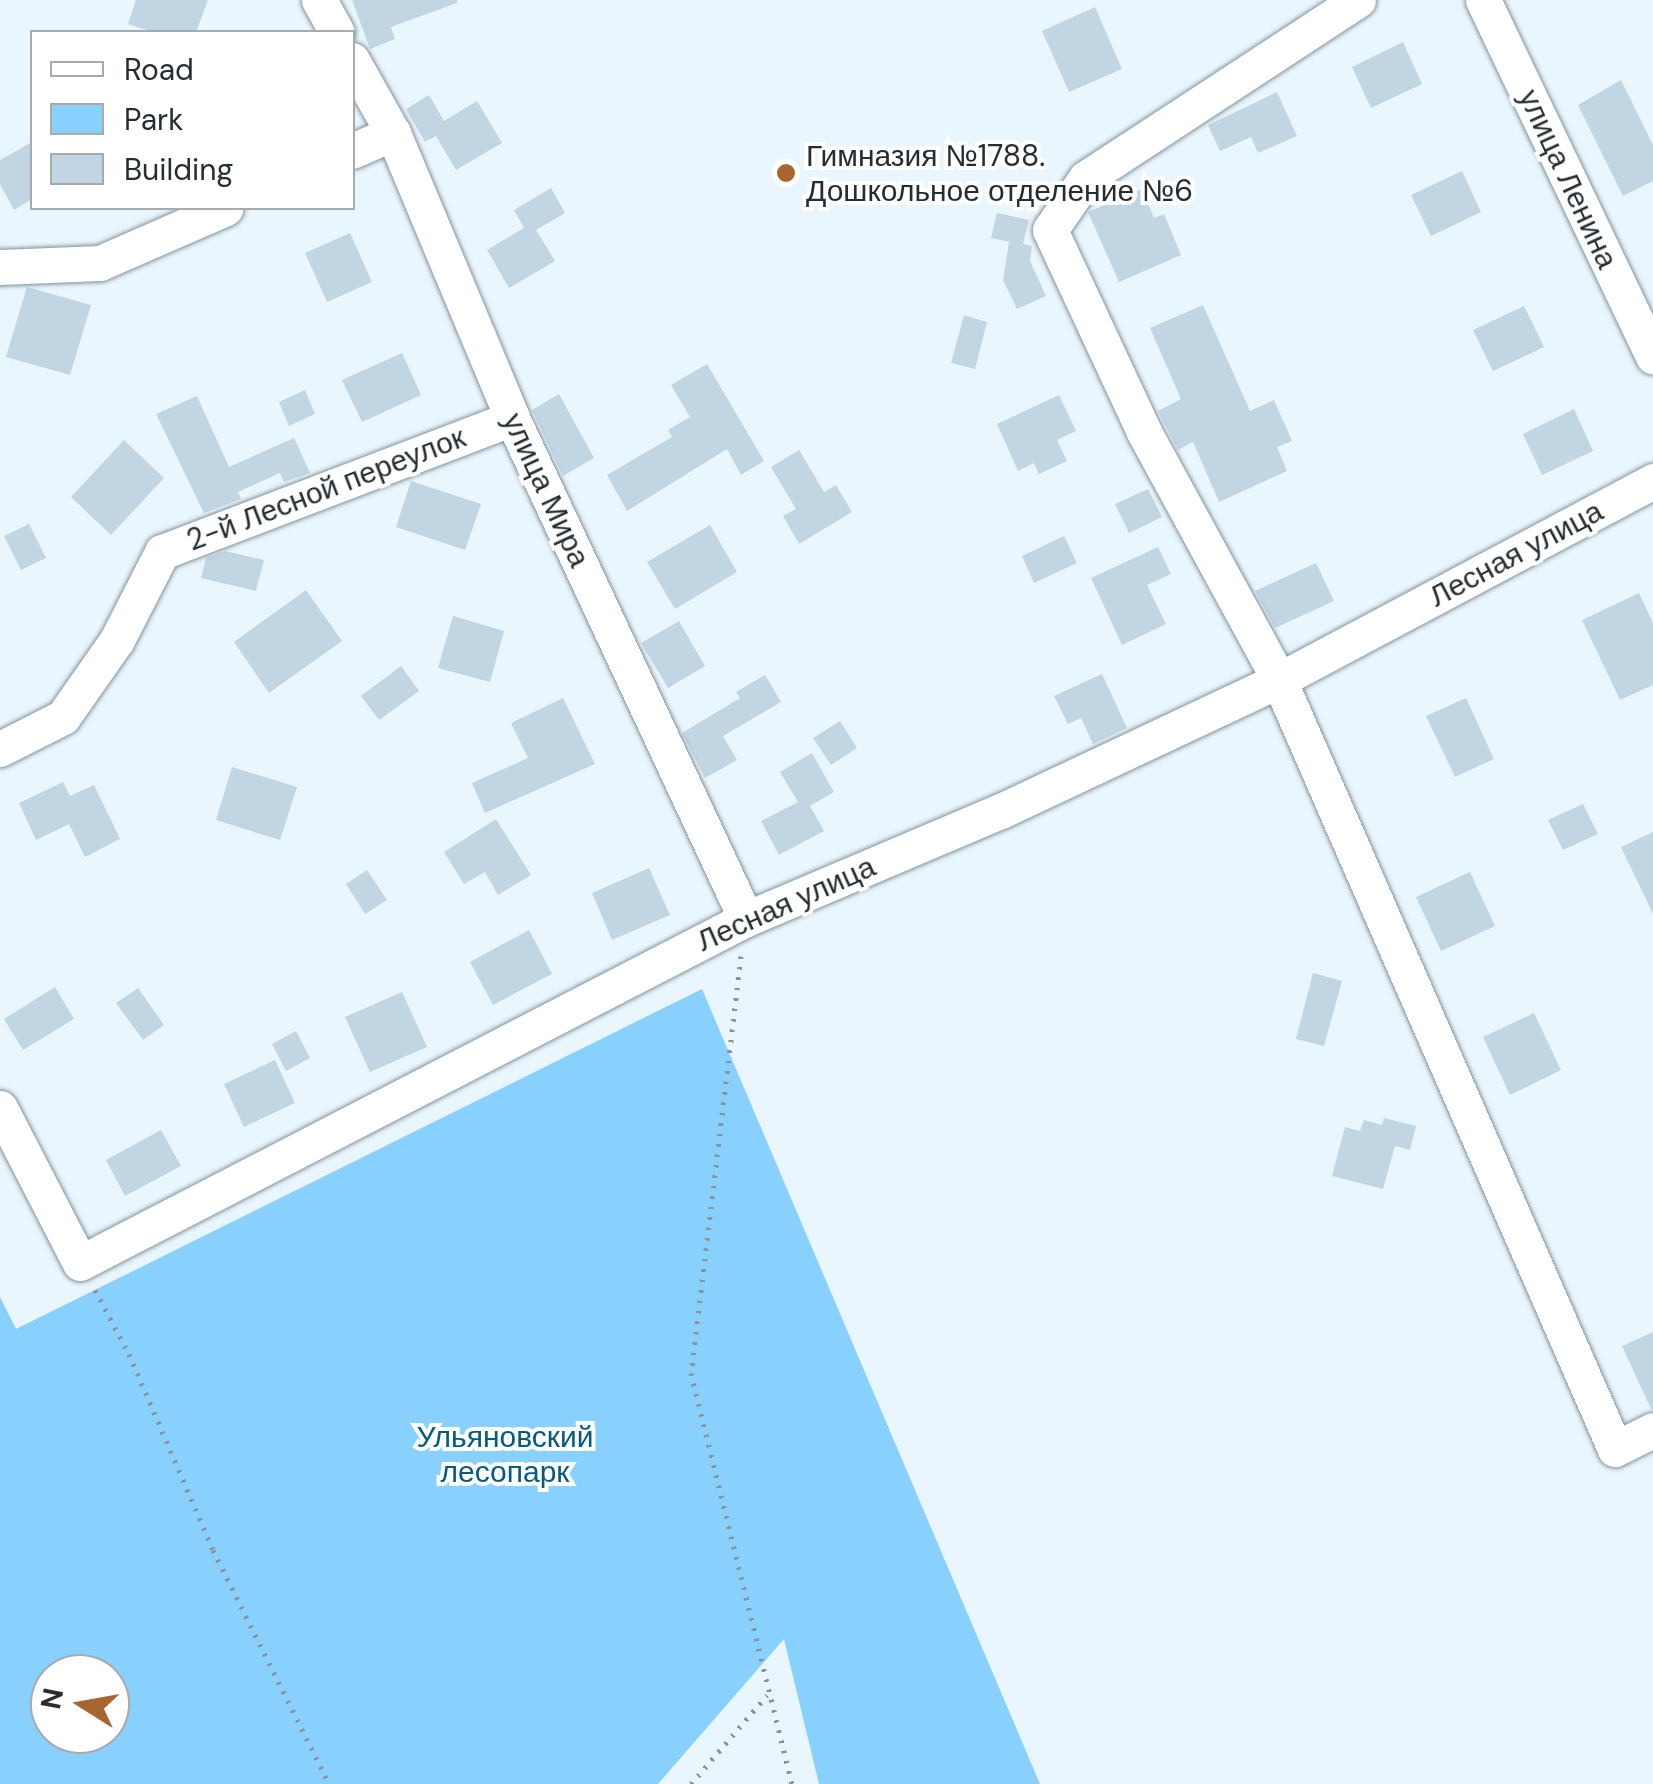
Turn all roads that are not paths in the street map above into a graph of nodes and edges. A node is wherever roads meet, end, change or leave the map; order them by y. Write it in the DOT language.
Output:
graph roads {
  1 [pos="319,0"];
  2 [pos="1358,0"];
  3 [pos="1483,0"];
  4 [pos="336,30"];
  5 [pos="355,65"];
  6 [pos="393,133"];
  7 [pos="355,150"];
  8 [pos="221,210"];
  9 [pos="0,266"];
  10 [pos="1653,357"];
  11 [pos="512,418"];
  12 [pos="1653,481"];
  13 [pos="1279,680"];
  14 [pos="0,749"];
  15 [pos="746,919"];
  16 [pos="0,1108"];
  17 [pos="1653,1430"];
  1 -- 4 [label="street"];
  2 -- 13 [label="street"];
  3 -- 10 [label="street, улица Ленина"];
  5 -- 6 [label="street, улица Мира"];
  6 -- 7 [label="street"];
  6 -- 11 [label="street, улица Мира"];
  8 -- 9 [label="street"];
  11 -- 14 [label="street, 2-й Лесной переулок"];
  11 -- 15 [label="street, улица Мира"];
  12 -- 13 [label="street, Лесная улица"];
  13 -- 15 [label="street, Лесная улица"];
  13 -- 17 [label="street"];
  15 -- 16 [label="street, Лесная улица"];
}
